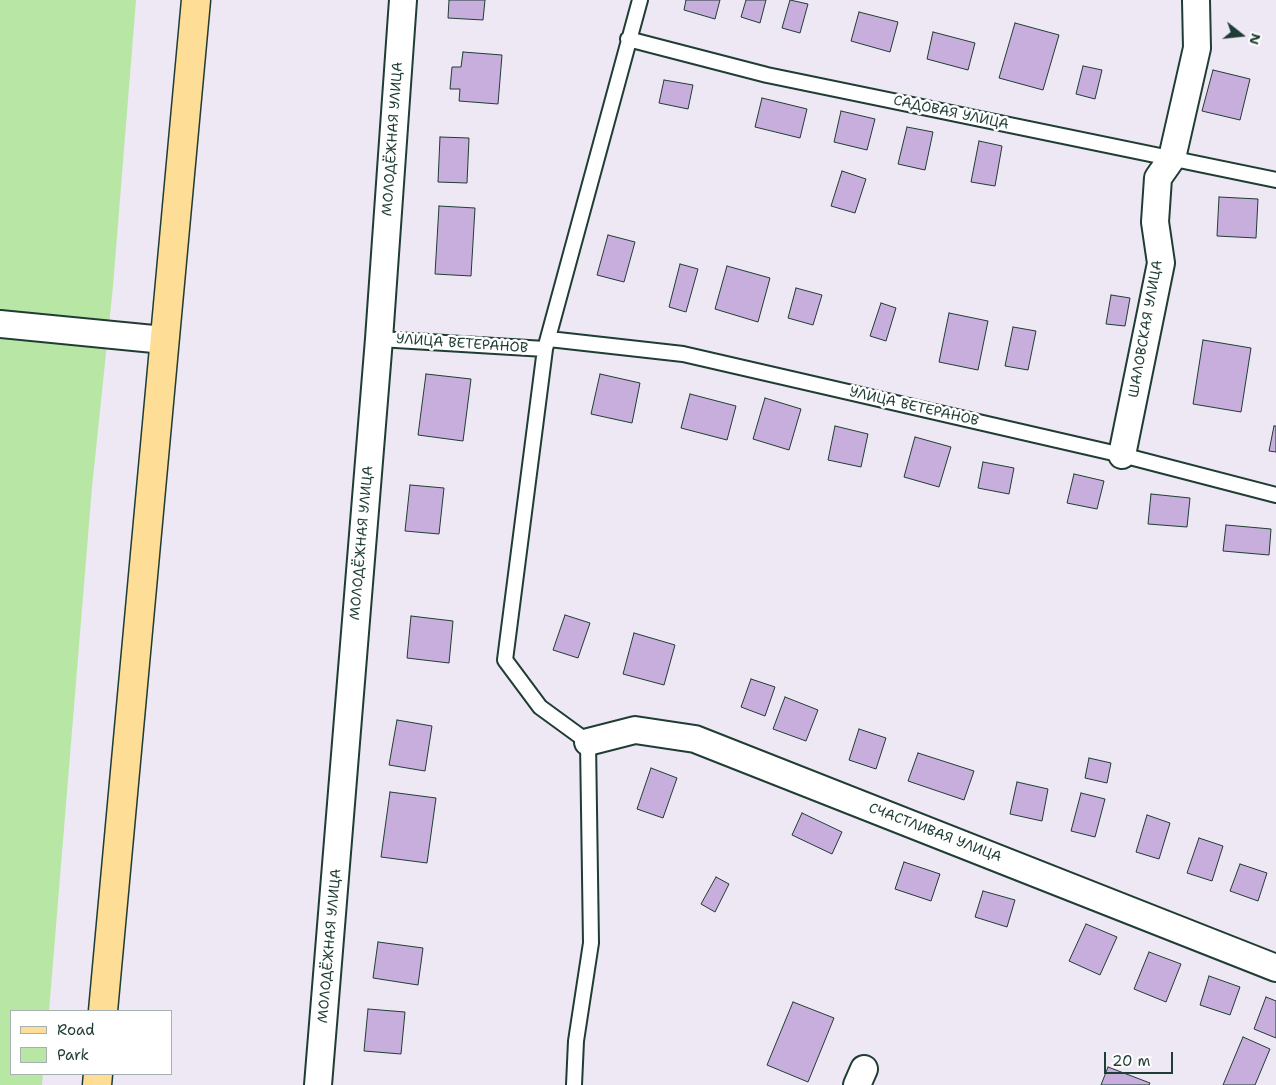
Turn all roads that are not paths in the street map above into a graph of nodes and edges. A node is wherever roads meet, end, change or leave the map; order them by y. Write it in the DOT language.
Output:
graph roads {
  1 [pos="196,0"];
  2 [pos="403,0"];
  3 [pos="640,0"];
  4 [pos="1196,0"];
  5 [pos="628,39"];
  6 [pos="1172,158"];
  7 [pos="1276,180"];
  8 [pos="0,324"];
  9 [pos="379,339"];
  10 [pos="164,340"];
  11 [pos="547,344"];
  12 [pos="1122,455"];
  13 [pos="1276,495"];
  14 [pos="588,742"];
  15 [pos="1276,968"];
  16 [pos="103,1010"];
  17 [pos="318,1085"];
  18 [pos="574,1085"];
  1 -- 10 [label="main road"];
  2 -- 9 [label="street, МОЛОДЁЖНАЯ УЛИЦА"];
  3 -- 5 [label="lane"];
  4 -- 6 [label="street, ШАЛОВСКАЯ УЛИЦА"];
  5 -- 6 [label="lane, САДОВАЯ УЛИЦА"];
  5 -- 11 [label="lane"];
  6 -- 7 [label="lane, САДОВАЯ УЛИЦА"];
  6 -- 12 [label="street, ШАЛОВСКАЯ УЛИЦА"];
  8 -- 10 [label="street"];
  9 -- 11 [label="lane, УЛИЦА ВЕТЕРАНОВ"];
  9 -- 17 [label="street, МОЛОДЁЖНАЯ УЛИЦА"];
  10 -- 16 [label="main road"];
  11 -- 12 [label="lane, УЛИЦА ВЕТЕРАНОВ"];
  11 -- 14 [label="lane"];
  12 -- 13 [label="lane, УЛИЦА ВЕТЕРАНОВ"];
  14 -- 15 [label="street, СЧАСТЛИВАЯ УЛИЦА"];
  14 -- 18 [label="lane"];
}
